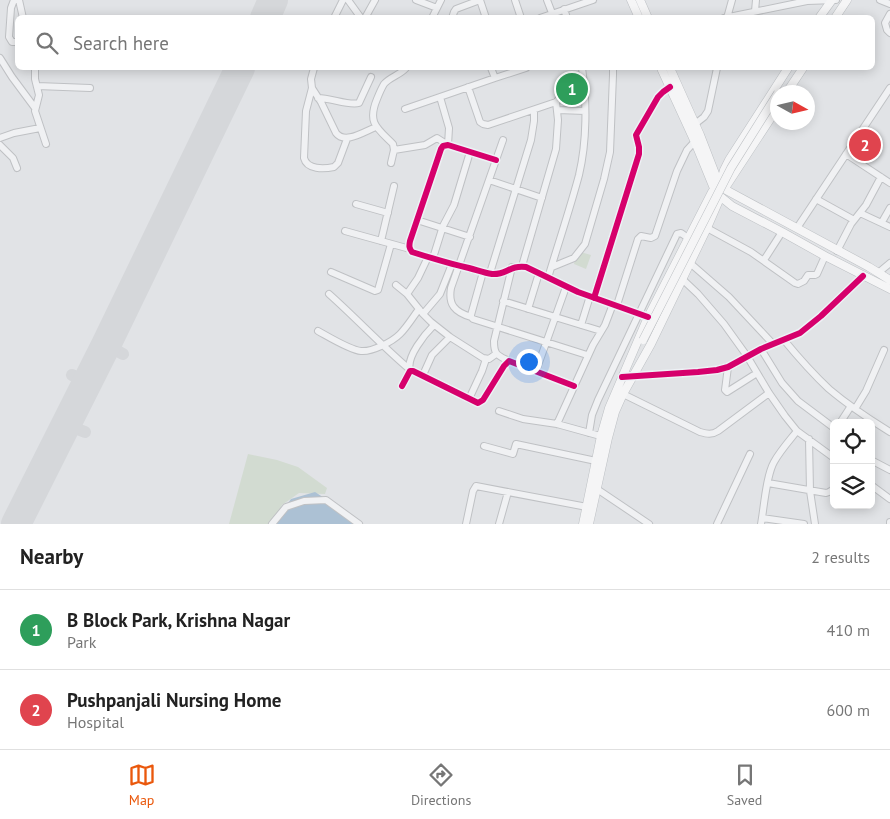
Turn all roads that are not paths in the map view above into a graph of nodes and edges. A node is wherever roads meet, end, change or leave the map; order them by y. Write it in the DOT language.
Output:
graph roads {
  1 [pos="14,0"];
  2 [pos="19,0"];
  3 [pos="343,0"];
  4 [pos="348,0"];
  5 [pos="375,0"];
  6 [pos="416,0"];
  7 [pos="442,0"];
  8 [pos="480,0"];
  9 [pos="515,0"];
  10 [pos="547,0"];
  11 [pos="593,0"];
  12 [pos="631,0"];
  13 [pos="640,0"];
  14 [pos="732,0"];
  15 [pos="756,0"];
  16 [pos="807,0"];
  17 [pos="832,0"];
  18 [pos="836,0"];
  19 [pos="847,0"];
  20 [pos="880,0"];
  21 [pos="890,4"];
  22 [pos="437,8"];
  23 [pos="564,9"];
  24 [pos="755,11"];
  25 [pos="552,13"];
  26 [pos="890,14"];
  27 [pos="22,15"];
  28 [pos="336,15"];
  29 [pos="359,15"];
  30 [pos="367,15"];
  31 [pos="434,15"];
  32 [pos="453,15"];
  33 [pos="485,15"];
  34 [pos="520,15"];
  35 [pos="547,15"];
  36 [pos="566,15"];
  37 [pos="638,15"];
  38 [pos="647,15"];
  39 [pos="727,15"];
  40 [pos="736,15"];
  41 [pos="822,15"];
  42 [pos="827,15"];
  43 [pos="837,15"];
  44 [pos="890,33"];
  45 [pos="15,42"];
  46 [pos="0,58"];
  47 [pos="35,70"];
  48 [pos="313,70"];
  49 [pos="404,70"];
  50 [pos="492,70"];
  51 [pos="520,70"];
  52 [pos="582,70"];
  53 [pos="613,70"];
  54 [pos="663,70"];
  55 [pos="671,70"];
  56 [pos="717,70"];
  57 [pos="787,70"];
  58 [pos="793,70"];
  59 [pos="801,70"];
  60 [pos="371,77"];
  61 [pos="495,78"];
  62 [pos="783,85"];
  63 [pos="791,85"];
  64 [pos="38,86"];
  65 [pos="585,86"];
  66 [pos="468,87"];
  67 [pos="670,87"];
  68 [pos="90,88"];
  69 [pos="312,88"];
  70 [pos="890,88"];
  71 [pos="440,97"];
  72 [pos="318,98"];
  73 [pos="556,102"];
  74 [pos="770,106"];
  75 [pos="35,108"];
  76 [pos="405,109"];
  77 [pos="534,110"];
  78 [pos="558,110"];
  79 [pos="585,111"];
  80 [pos="770,118"];
  81 [pos="695,124"];
  82 [pos="376,127"];
  83 [pos="40,128"];
  84 [pos="0,138"];
  85 [pos="697,138"];
  86 [pos="347,139"];
  87 [pos="503,140"];
  88 [pos="46,144"];
  89 [pos="448,145"];
  90 [pos="0,146"];
  91 [pos="394,150"];
  92 [pos="470,152"];
  93 [pos="846,154"];
  94 [pos="496,160"];
  95 [pos="391,163"];
  96 [pos="17,168"];
  97 [pos="880,177"];
  98 [pos="489,180"];
  99 [pos="889,182"];
  100 [pos="394,186"];
  101 [pos="516,189"];
  102 [pos="720,190"];
  103 [pos="542,198"];
  104 [pos="816,199"];
  105 [pos="356,204"];
  106 [pos="890,208"];
  107 [pos="388,213"];
  108 [pos="860,213"];
  109 [pos="417,220"];
  110 [pos="854,220"];
  111 [pos="882,222"];
  112 [pos="890,226"];
  113 [pos="442,228"];
  114 [pos="707,228"];
  115 [pos="797,228"];
  116 [pos="345,231"];
  117 [pos="782,232"];
  118 [pos="470,237"];
  119 [pos="688,238"];
  120 [pos="381,241"];
  121 [pos="391,244"];
  122 [pos="410,249"];
  123 [pos="837,251"];
  124 [pos="824,256"];
  125 [pos="431,257"];
  126 [pos="764,260"];
  127 [pos="890,263"];
  128 [pos="452,264"];
  129 [pos="690,264"];
  130 [pos="460,266"];
  131 [pos="522,266"];
  132 [pos="512,267"];
  133 [pos="552,267"];
  134 [pos="672,269"];
  135 [pos="331,272"];
  136 [pos="487,273"];
  137 [pos="539,273"];
  138 [pos="878,273"];
  139 [pos="864,276"];
  140 [pos="548,278"];
  141 [pos="682,278"];
  142 [pos="890,280"];
  143 [pos="396,286"];
  144 [pos="566,287"];
  145 [pos="890,289"];
  146 [pos="329,294"];
  147 [pos="407,294"];
  148 [pos="592,297"];
  149 [pos="503,301"];
  150 [pos="615,305"];
  151 [pos="528,309"];
  152 [pos="421,312"];
  153 [pos="639,313"];
  154 [pos="471,317"];
  155 [pos="648,317"];
  156 [pos="556,318"];
  157 [pos="434,325"];
  158 [pos="581,325"];
  159 [pos="497,327"];
  160 [pos="318,331"];
  161 [pos="601,331"];
  162 [pos="450,337"];
  163 [pos="784,340"];
  164 [pos="643,342"];
  165 [pos="546,343"];
  166 [pos="773,344"];
  167 [pos="383,345"];
  168 [pos="761,349"];
  169 [pos="884,350"];
  170 [pos="496,354"];
  171 [pos="588,355"];
  172 [pos="747,356"];
  173 [pos="631,357"];
  174 [pos="486,359"];
  175 [pos="642,360"];
  176 [pos="509,362"];
  177 [pos="728,367"];
  178 [pos="409,370"];
  179 [pos="536,372"];
  180 [pos="757,373"];
  181 [pos="423,375"];
  182 [pos="622,377"];
  183 [pos="633,377"];
  184 [pos="402,386"];
  185 [pos="574,386"];
  186 [pos="620,392"];
  187 [pos="769,394"];
  188 [pos="469,399"];
  189 [pos="853,407"];
  190 [pos="499,411"];
  191 [pos="843,419"];
  192 [pos="557,424"];
  193 [pos="830,425"];
  194 [pos="798,431"];
  195 [pos="890,432"];
  196 [pos="589,433"];
  197 [pos="604,437"];
  198 [pos="809,439"];
  199 [pos="484,446"];
  200 [pos="750,454"];
  201 [pos="830,455"];
  202 [pos="596,461"];
  203 [pos="875,462"];
  204 [pos="890,470"];
  205 [pos="768,483"];
  206 [pos="594,486"];
  207 [pos="875,488"];
  208 [pos="810,491"];
  209 [pos="830,491"];
  210 [pos="508,492"];
  211 [pos="890,499"];
  212 [pos="587,506"];
  213 [pos="762,521"];
  214 [pos="272,524"];
  215 [pos="359,524"];
  216 [pos="466,524"];
  217 [pos="500,524"];
  218 [pos="583,524"];
  219 [pos="590,524"];
  220 [pos="649,524"];
  221 [pos="717,524"];
  222 [pos="804,524"];
  223 [pos="815,524"];
  1 -- 45 [label="street"];
  2 -- 27 [label="street"];
  3 -- 28 [label="street"];
  4 -- 29 [label="street"];
  5 -- 30 [label="street"];
  6 -- 22 [label="street"];
  7 -- 22 [label="street"];
  8 -- 32 [label="street"];
  8 -- 33 [label="street"];
  9 -- 34 [label="street"];
  10 -- 25 [label="street"];
  11 -- 23 [label="street"];
  12 -- 37 [label="main road"];
  13 -- 38 [label="main road"];
  14 -- 39 [label="street"];
  15 -- 24 [label="street"];
  16 -- 17 [label="street"];
  16 -- 24 [label="street"];
  17 -- 18 [label="street"];
  17 -- 41 [label="main road"];
  18 -- 42 [label="main road"];
  19 -- 43 [label="main road"];
  20 -- 21 [label="street"];
  22 -- 31 [label="street"];
  23 -- 25 [label="street"];
  23 -- 36 [label="street"];
  24 -- 40 [label="street"];
  25 -- 35 [label="street"];
  26 -- 44 [label="street"];
  46 -- 75 [label="street"];
  47 -- 64 [label="street"];
  48 -- 69 [label="street"];
  49 -- 82 [label="street"];
  50 -- 61 [label="street"];
  51 -- 61 [label="street"];
  52 -- 65 [label="street"];
  53 -- 133 [label="street"];
  54 -- 67 [label="main road"];
  55 -- 81 [label="main road"];
  56 -- 81 [label="street"];
  57 -- 102 [label="main road"];
  58 -- 62 [label="main road"];
  59 -- 63 [label="main road"];
  60 -- 72 [label="street"];
  61 -- 66 [label="street"];
  64 -- 68 [label="street"];
  64 -- 75 [label="street"];
  65 -- 73 [label="street"];
  65 -- 79 [label="street"];
  66 -- 71 [label="street"];
  66 -- 77 [label="street"];
  67 -- 85 [label="main road"];
  67 -- 148 [label="street"];
  69 -- 72 [label="street"];
  69 -- 86 [label="street"];
  70 -- 93 [label="street"];
  71 -- 76 [label="street"];
  71 -- 89 [label="street"];
  72 -- 86 [label="street"];
  73 -- 77 [label="street"];
  73 -- 78 [label="street"];
  74 -- 164 [label="main road, bridge"];
  75 -- 83 [label="street"];
  77 -- 101 [label="street"];
  78 -- 79 [label="street"];
  78 -- 103 [label="street"];
  79 -- 133 [label="street"];
  80 -- 102 [label="main road"];
  81 -- 85 [label="main road"];
  82 -- 86 [label="street"];
  82 -- 91 [label="street"];
  83 -- 84 [label="street"];
  83 -- 88 [label="street"];
  85 -- 102 [label="main road"];
  85 -- 150 [label="street"];
  87 -- 94 [label="street"];
  89 -- 91 [label="street"];
  89 -- 92 [label="street"];
  89 -- 109 [label="street"];
  90 -- 96 [label="street"];
  91 -- 95 [label="street"];
  92 -- 94 [label="street"];
  92 -- 113 [label="street"];
  93 -- 97 [label="street"];
  93 -- 104 [label="street"];
  94 -- 98 [label="street"];
  97 -- 99 [label="street"];
  97 -- 108 [label="street"];
  98 -- 101 [label="street"];
  98 -- 118 [label="street"];
  100 -- 107 [label="street"];
  101 -- 103 [label="street"];
  101 -- 136 [label="street"];
  102 -- 114 [label="main road"];
  102 -- 115 [label="main road"];
  102 -- 117 [label="main road"];
  102 -- 119 [label="main road"];
  103 -- 131 [label="street"];
  104 -- 110 [label="street"];
  104 -- 115 [label="street"];
  105 -- 107 [label="street"];
  106 -- 111 [label="street"];
  107 -- 120 [label="street"];
  108 -- 110 [label="street"];
  108 -- 111 [label="street"];
  109 -- 113 [label="street"];
  109 -- 122 [label="street"];
  110 -- 123 [label="street"];
  111 -- 112 [label="street"];
  113 -- 118 [label="street"];
  113 -- 125 [label="street"];
  114 -- 126 [label="street"];
  114 -- 129 [label="main road"];
  115 -- 123 [label="main road"];
  116 -- 120 [label="street"];
  117 -- 124 [label="main road"];
  117 -- 126 [label="street"];
  118 -- 130 [label="street"];
  119 -- 134 [label="main road"];
  119 -- 153 [label="street"];
  120 -- 121 [label="street"];
  121 -- 122 [label="street"];
  121 -- 135 [label="street"];
  122 -- 125 [label="street"];
  123 -- 138 [label="main road"];
  124 -- 126 [label="street"];
  124 -- 139 [label="main road"];
  125 -- 128 [label="street"];
  125 -- 147 [label="street"];
  127 -- 138 [label="street"];
  128 -- 130 [label="street"];
  128 -- 152 [label="street"];
  129 -- 141 [label="main road"];
  129 -- 166 [label="street"];
  130 -- 136 [label="street"];
  130 -- 154 [label="street"];
  131 -- 132 [label="street"];
  131 -- 137 [label="street"];
  132 -- 136 [label="street"];
  132 -- 149 [label="street"];
  133 -- 140 [label="street"];
  134 -- 141 [label="street"];
  134 -- 155 [label="main road"];
  136 -- 154 [label="street"];
  137 -- 140 [label="street"];
  137 -- 151 [label="street"];
  138 -- 142 [label="main road"];
  139 -- 145 [label="main road"];
  139 -- 163 [label="street"];
  140 -- 144 [label="street"];
  141 -- 172 [label="street"];
  141 -- 175 [label="main road"];
  143 -- 147 [label="street"];
  144 -- 148 [label="street"];
  144 -- 156 [label="street"];
  146 -- 167 [label="street"];
  147 -- 152 [label="street"];
  148 -- 150 [label="street"];
  148 -- 158 [label="street"];
  149 -- 151 [label="street"];
  149 -- 159 [label="street"];
  150 -- 153 [label="street"];
  150 -- 161 [label="street"];
  151 -- 156 [label="street"];
  152 -- 157 [label="street"];
  152 -- 167 [label="street"];
  153 -- 155 [label="street"];
  153 -- 196 [label="street"];
  154 -- 159 [label="street"];
  155 -- 173 [label="main road"];
  156 -- 158 [label="street"];
  156 -- 165 [label="street"];
  157 -- 162 [label="street"];
  157 -- 178 [label="street"];
  158 -- 161 [label="street"];
  159 -- 165 [label="street"];
  159 -- 170 [label="street"];
  160 -- 167 [label="street"];
  161 -- 171 [label="street"];
  162 -- 174 [label="street"];
  162 -- 181 [label="street"];
  163 -- 166 [label="street"];
  163 -- 189 [label="street"];
  164 -- 173 [label="main road"];
  164 -- 175 [label="main road"];
  165 -- 171 [label="street"];
  165 -- 179 [label="street"];
  166 -- 168 [label="street"];
  167 -- 178 [label="street"];
  168 -- 172 [label="street"];
  168 -- 193 [label="street"];
  169 -- 189 [label="street"];
  170 -- 174 [label="street"];
  170 -- 176 [label="street"];
  171 -- 185 [label="street"];
  172 -- 177 [label="street"];
  172 -- 180 [label="street"];
  173 -- 182 [label="main road"];
  174 -- 188 [label="street"];
  175 -- 183 [label="main road"];
  176 -- 179 [label="street"];
  176 -- 188 [label="street"];
  177 -- 180 [label="street"];
  177 -- 183 [label="street"];
  178 -- 181 [label="street"];
  178 -- 184 [label="street"];
  179 -- 185 [label="street"];
  180 -- 187 [label="street"];
  181 -- 188 [label="street"];
  182 -- 183 [label="street"];
  182 -- 186 [label="main road"];
  183 -- 186 [label="main road"];
  185 -- 192 [label="street"];
  186 -- 187 [label="street"];
  186 -- 197 [label="main road"];
  187 -- 194 [label="street"];
  189 -- 191 [label="street"];
  189 -- 195 [label="street"];
  190 -- 192 [label="street"];
  192 -- 196 [label="street"];
  194 -- 198 [label="street"];
  194 -- 205 [label="street"];
  196 -- 197 [label="street"];
  197 -- 202 [label="main road"];
  197 -- 206 [label="main road"];
  198 -- 201 [label="street"];
  198 -- 208 [label="street"];
  199 -- 202 [label="street"];
  200 -- 221 [label="street"];
  202 -- 206 [label="main road"];
  203 -- 204 [label="street"];
  205 -- 208 [label="street"];
  205 -- 213 [label="street"];
  206 -- 212 [label="main road"];
  206 -- 219 [label="main road"];
  206 -- 220 [label="street"];
  207 -- 211 [label="street"];
  208 -- 209 [label="street"];
  208 -- 223 [label="street"];
  210 -- 212 [label="street"];
  210 -- 216 [label="street"];
  210 -- 217 [label="street"];
  212 -- 218 [label="main road"];
  213 -- 222 [label="street"];
  214 -- 215 [label="street"];
}
